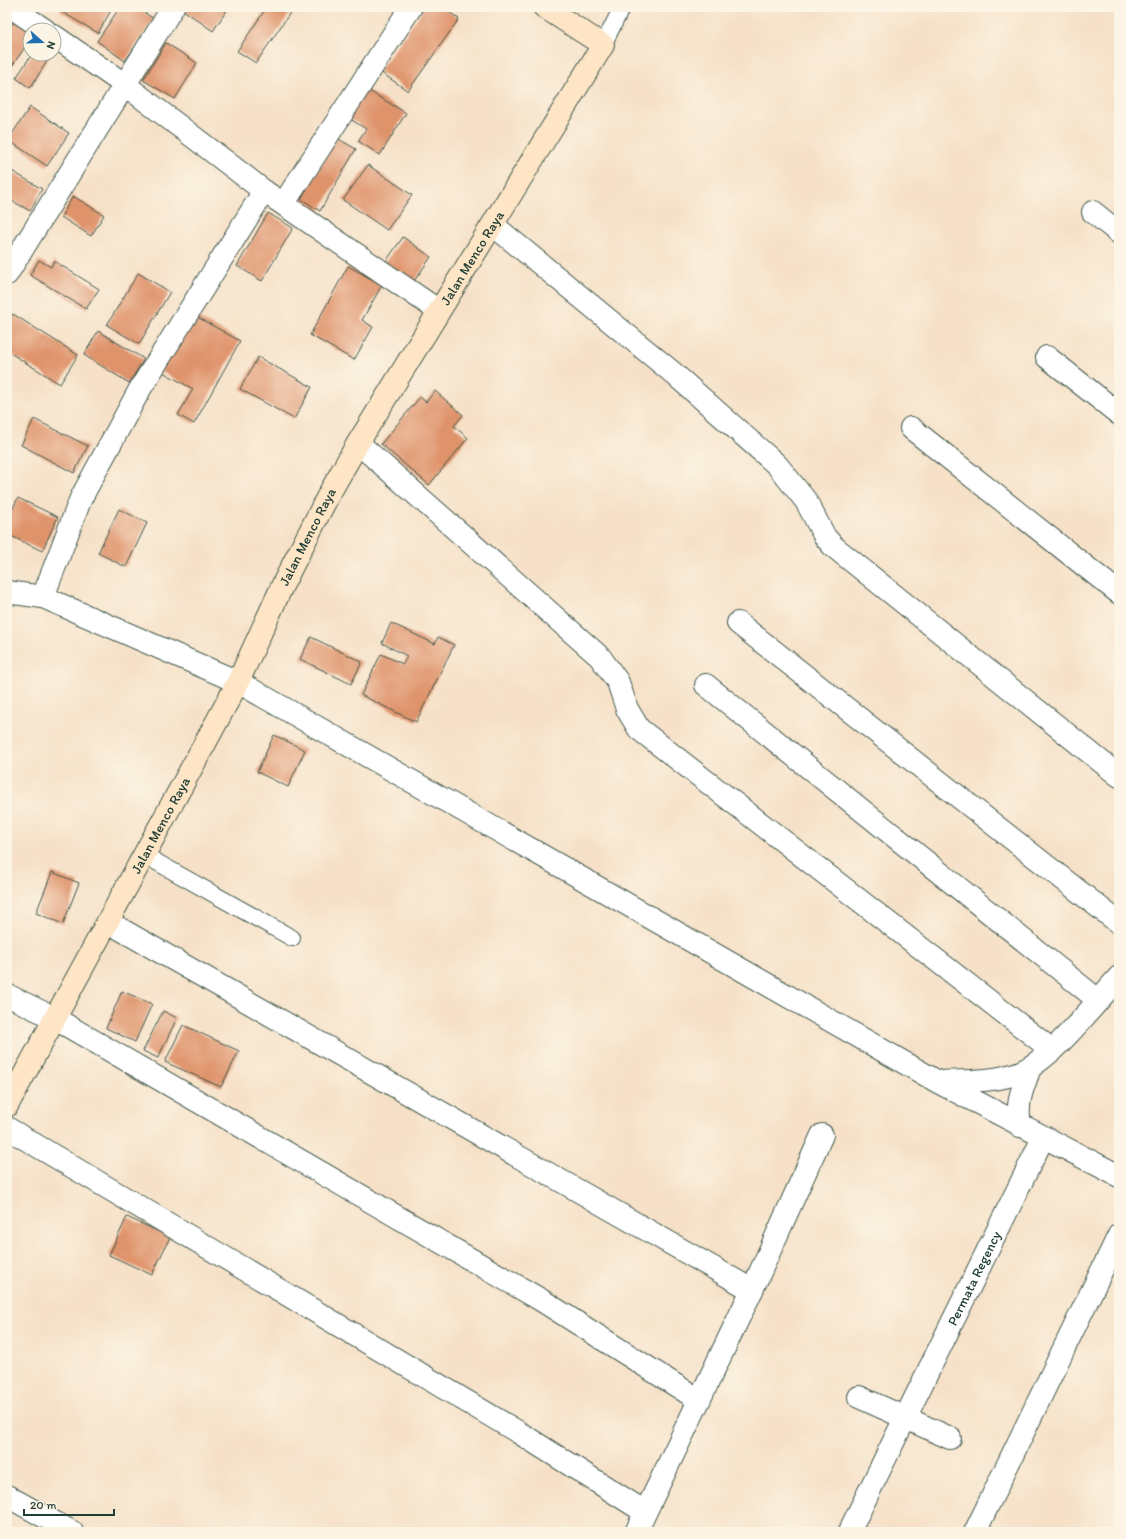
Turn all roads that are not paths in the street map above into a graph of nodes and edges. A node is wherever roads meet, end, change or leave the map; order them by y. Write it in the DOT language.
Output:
graph roads {
  1 [pos="11,7"];
  2 [pos="173,7"];
  3 [pos="411,7"];
  4 [pos="544,7"];
  5 [pos="622,7"];
  6 [pos="33,22"];
  7 [pos="62,41"];
  8 [pos="603,45"];
  9 [pos="124,84"];
  10 [pos="264,191"];
  11 [pos="284,203"];
  12 [pos="1093,212"];
  13 [pos="493,226"];
  14 [pos="1119,233"];
  15 [pos="7,274"];
  16 [pos="439,311"];
  17 [pos="1048,357"];
  18 [pos="1119,414"];
  19 [pos="910,428"];
  20 [pos="358,443"];
  21 [pos="7,592"];
  22 [pos="1119,593"];
  23 [pos="43,597"];
  24 [pos="738,623"];
  25 [pos="238,682"];
  26 [pos="706,685"];
  27 [pos="1119,776"];
  28 [pos="144,855"];
  29 [pos="108,922"];
  30 [pos="1119,923"];
  31 [pos="292,938"];
  32 [pos="1119,977"];
  33 [pos="7,995"];
  34 [pos="1098,1000"];
  35 [pos="54,1018"];
  36 [pos="1052,1050"];
  37 [pos="1030,1068"];
  38 [pos="938,1082"];
  39 [pos="7,1106"];
  40 [pos="1020,1126"];
  41 [pos="7,1128"];
  42 [pos="822,1135"];
  43 [pos="1043,1138"];
  44 [pos="1119,1176"];
  45 [pos="1119,1235"];
  46 [pos="752,1290"];
  47 [pos="859,1397"];
  48 [pos="699,1400"];
  49 [pos="904,1418"];
  50 [pos="950,1438"];
  51 [pos="7,1496"];
  52 [pos="645,1512"];
  53 [pos="72,1532"];
  54 [pos="636,1532"];
  55 [pos="849,1532"];
  56 [pos="975,1532"];
  1 -- 6 [label="street"];
  2 -- 9 [label="street"];
  3 -- 11 [label="street"];
  4 -- 8 [label="street"];
  5 -- 8 [label="lane"];
  7 -- 9 [label="street"];
  8 -- 13 [label="street, Jalan Menco Raya"];
  9 -- 10 [label="street"];
  9 -- 15 [label="street"];
  10 -- 11 [label="street"];
  10 -- 23 [label="street"];
  11 -- 16 [label="street"];
  12 -- 14 [label="street"];
  13 -- 16 [label="street, Jalan Menco Raya"];
  13 -- 27 [label="street"];
  16 -- 20 [label="street, Jalan Menco Raya"];
  17 -- 18 [label="street"];
  19 -- 22 [label="street"];
  20 -- 25 [label="street, Jalan Menco Raya"];
  20 -- 36 [label="street"];
  21 -- 23 [label="street"];
  23 -- 25 [label="street"];
  24 -- 30 [label="street"];
  25 -- 28 [label="street, Jalan Menco Raya"];
  25 -- 38 [label="street"];
  26 -- 34 [label="street"];
  28 -- 29 [label="street, Jalan Menco Raya"];
  28 -- 31 [label="lane"];
  29 -- 35 [label="street, Jalan Menco Raya"];
  29 -- 46 [label="street"];
  32 -- 34 [label="street"];
  33 -- 35 [label="street"];
  34 -- 36 [label="street"];
  35 -- 39 [label="street, Jalan Menco Raya"];
  35 -- 48 [label="street"];
  36 -- 37 [label="street"];
  37 -- 38 [label="street"];
  37 -- 40 [label="street"];
  38 -- 40 [label="street"];
  40 -- 43 [label="street"];
  41 -- 52 [label="street"];
  42 -- 46 [label="street"];
  43 -- 44 [label="street"];
  43 -- 49 [label="street, Permata Regency"];
  45 -- 56 [label="street"];
  46 -- 48 [label="street"];
  47 -- 49 [label="street"];
  48 -- 52 [label="street"];
  49 -- 50 [label="street"];
  49 -- 55 [label="street, Permata Regency"];
  51 -- 53 [label="street"];
  52 -- 54 [label="street"];
}
